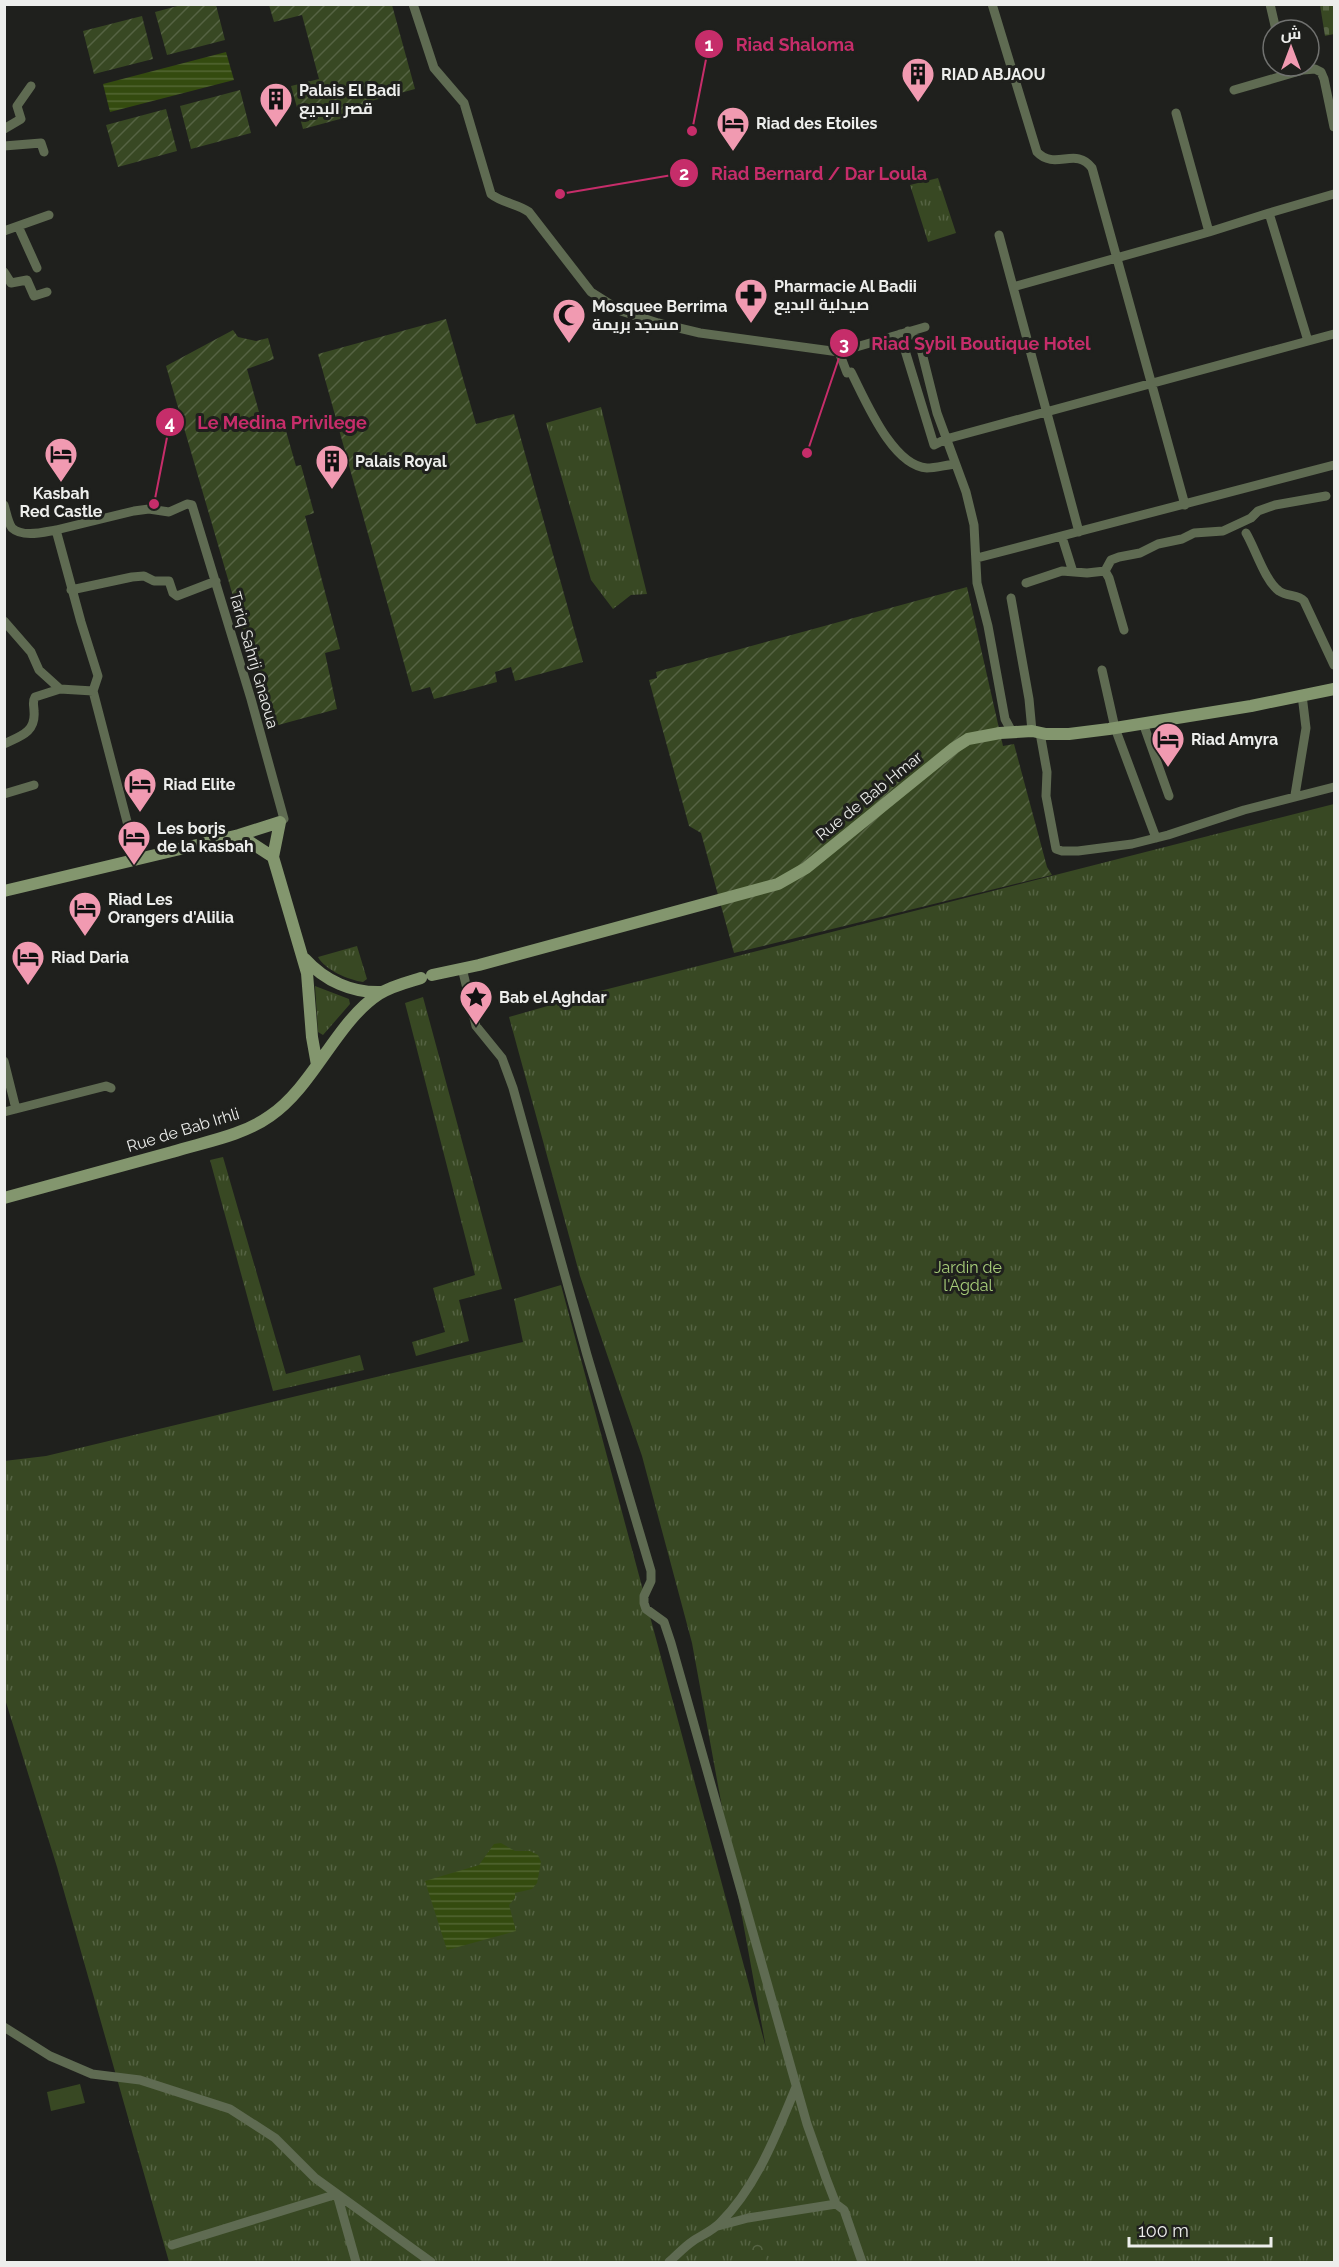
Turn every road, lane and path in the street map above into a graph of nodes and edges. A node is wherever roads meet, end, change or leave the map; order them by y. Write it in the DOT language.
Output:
graph roads {
  1 [pos="413,4"];
  2 [pos="992,4"];
  3 [pos="1321,72"];
  4 [pos="1266,78"];
  5 [pos="31,86"];
  6 [pos="1234,90"];
  7 [pos="1176,113"];
  8 [pos="1335,127"];
  9 [pos="4,129"];
  10 [pos="4,146"];
  11 [pos="44,152"];
  12 [pos="1335,194"];
  13 [pos="1269,213"];
  14 [pos="49,215"];
  15 [pos="18,226"];
  16 [pos="4,231"];
  17 [pos="1209,232"];
  18 [pos="999,235"];
  19 [pos="1118,258"];
  20 [pos="37,268"];
  21 [pos="4,272"];
  22 [pos="1013,287"];
  23 [pos="46,292"];
  24 [pos="925,327"];
  25 [pos="904,333"];
  26 [pos="1335,334"];
  27 [pos="1308,341"];
  28 [pos="838,352"];
  29 [pos="1152,383"];
  30 [pos="1047,411"];
  31 [pos="946,439"];
  32 [pos="955,464"];
  33 [pos="1335,465"];
  34 [pos="1326,496"];
  35 [pos="4,505"];
  36 [pos="1185,505"];
  37 [pos="56,530"];
  38 [pos="1079,532"];
  39 [pos="1246,533"];
  40 [pos="1062,537"];
  41 [pos="977,558"];
  42 [pos="1105,571"];
  43 [pos="1073,572"];
  44 [pos="216,581"];
  45 [pos="1026,583"];
  46 [pos="71,590"];
  47 [pos="1011,598"];
  48 [pos="4,621"];
  49 [pos="1124,630"];
  50 [pos="1335,665"];
  51 [pos="1102,670"];
  52 [pos="60,689"];
  53 [pos="1335,689"];
  54 [pos="93,691"];
  55 [pos="1302,695"];
  56 [pos="1143,723"];
  57 [pos="1115,728"];
  58 [pos="1012,732"];
  59 [pos="1036,732"];
  60 [pos="4,744"];
  61 [pos="34,785"];
  62 [pos="1335,787"];
  63 [pos="4,794"];
  64 [pos="1295,795"];
  65 [pos="1169,796"];
  66 [pos="280,822"];
  67 [pos="238,835"];
  68 [pos="1156,838"];
  69 [pos="273,857"];
  70 [pos="137,860"];
  71 [pos="4,891"];
  72 [pos="304,957"];
  73 [pos="462,968"];
  74 [pos="427,976"];
  75 [pos="381,992"];
  76 [pos="4,1061"];
  77 [pos="316,1065"];
  78 [pos="111,1088"];
  79 [pos="16,1109"];
  80 [pos="4,1112"];
  81 [pos="4,1198"];
  82 [pos="4,2027"];
  83 [pos="796,2087"];
  84 [pos="337,2194"];
  85 [pos="836,2204"];
  86 [pos="718,2226"];
  87 [pos="172,2245"];
  88 [pos="356,2262"];
  89 [pos="431,2262"];
  90 [pos="669,2262"];
  91 [pos="862,2262"];
  1 -- 28 [label="street"];
  2 -- 19 [label="street"];
  3 -- 8 [label="street"];
  4 -- 6 [label="street"];
  5 -- 9 [label="street"];
  7 -- 17 [label="street"];
  10 -- 11 [label="street"];
  12 -- 13 [label="street"];
  13 -- 17 [label="street"];
  13 -- 27 [label="street"];
  14 -- 15 [label="street"];
  15 -- 16 [label="street"];
  15 -- 20 [label="street"];
  17 -- 19 [label="street"];
  18 -- 22 [label="street"];
  19 -- 22 [label="street"];
  19 -- 29 [label="street"];
  21 -- 23 [label="street"];
  22 -- 30 [label="street"];
  24 -- 25 [label="street"];
  25 -- 28 [label="street"];
  25 -- 31 [label="street"];
  25 -- 31 [label="street"];
  26 -- 27 [label="street"];
  27 -- 29 [label="street"];
  28 -- 32 [label="street"];
  29 -- 30 [label="street"];
  29 -- 36 [label="street"];
  30 -- 31 [label="street"];
  30 -- 38 [label="street"];
  31 -- 32 [label="street"];
  32 -- 41 [label="street"];
  33 -- 36 [label="street"];
  34 -- 42 [label="street"];
  35 -- 37 [label="street"];
  36 -- 38 [label="street"];
  37 -- 44 [label="street, Tariq Sahrij Gnaoua"];
  37 -- 46 [label="street"];
  38 -- 40 [label="street"];
  39 -- 50 [label="street"];
  40 -- 41 [label="street"];
  40 -- 43 [label="street"];
  41 -- 58 [label="street"];
  42 -- 43 [label="street"];
  42 -- 49 [label="street"];
  43 -- 45 [label="street"];
  44 -- 46 [label="street"];
  44 -- 66 [label="street, Tariq Sahrij Gnaoua"];
  46 -- 54 [label="street"];
  47 -- 59 [label="street"];
  48 -- 52 [label="street"];
  51 -- 57 [label="street"];
  52 -- 54 [label="street"];
  52 -- 60 [label="street"];
  53 -- 55 [label="main road, Rue de Bab Hmar"];
  54 -- 70 [label="street"];
  55 -- 56 [label="main road, Rue de Bab Hmar"];
  55 -- 64 [label="street"];
  56 -- 57 [label="main road, Rue de Bab Hmar"];
  56 -- 65 [label="street"];
  57 -- 59 [label="main road, Rue de Bab Hmar"];
  57 -- 68 [label="street"];
  58 -- 59 [label="main road, Rue de Bab Hmar"];
  58 -- 73 [label="main road, Rue de Bab Hmar"];
  59 -- 68 [label="street"];
  61 -- 63 [label="street"];
  62 -- 64 [label="street"];
  64 -- 68 [label="street"];
  66 -- 67 [label="main road"];
  66 -- 69 [label="main road"];
  67 -- 69 [label="main road"];
  67 -- 70 [label="main road"];
  69 -- 72 [label="main road"];
  70 -- 71 [label="main road"];
  72 -- 75 [label="main road"];
  72 -- 77 [label="main road"];
  73 -- 74 [label="main road, Rue de Bab Hmar"];
  73 -- 83 [label="street"];
  74 -- 75 [label="main road, Rue de Bab Irhli"];
  75 -- 77 [label="main road, Rue de Bab Irhli"];
  76 -- 79 [label="street"];
  77 -- 81 [label="main road, Rue de Bab Irhli"];
  78 -- 79 [label="street"];
  79 -- 80 [label="street"];
  82 -- 84 [label="street"];
  83 -- 85 [label="street"];
  83 -- 86 [label="street"];
  84 -- 87 [label="street"];
  84 -- 88 [label="street"];
  84 -- 89 [label="street"];
  85 -- 86 [label="street"];
  85 -- 91 [label="street"];
  86 -- 90 [label="street"];
}
